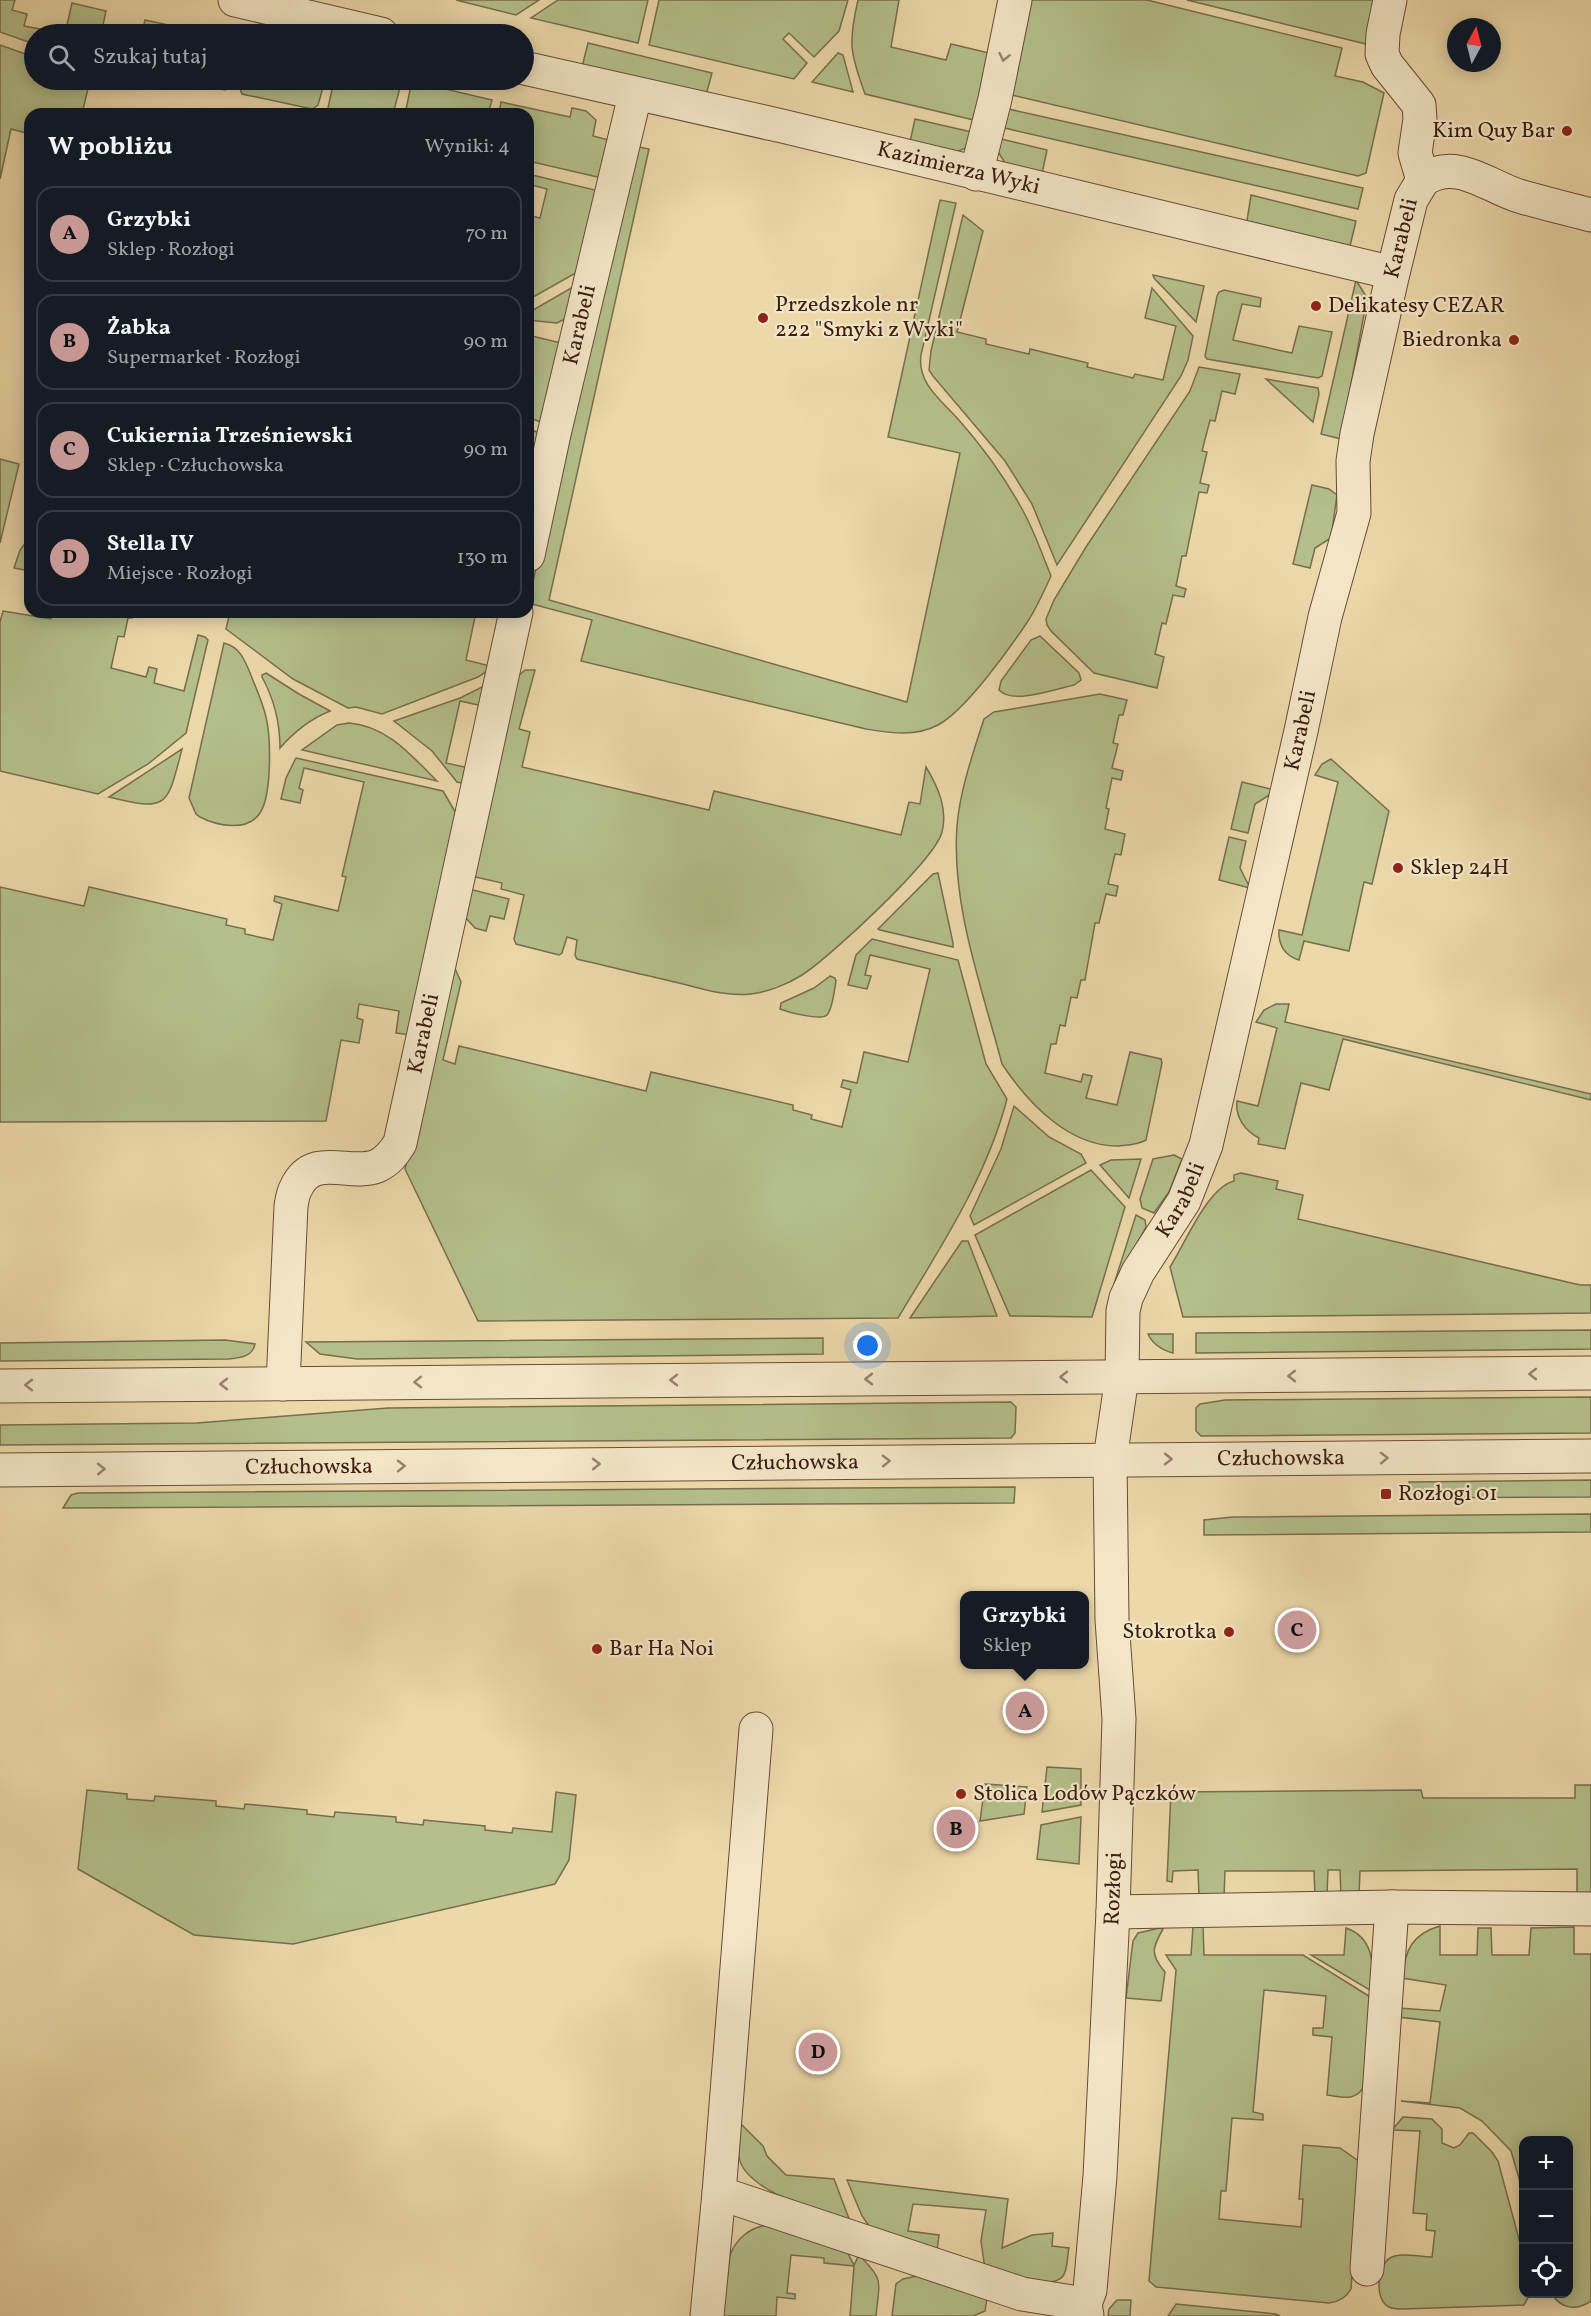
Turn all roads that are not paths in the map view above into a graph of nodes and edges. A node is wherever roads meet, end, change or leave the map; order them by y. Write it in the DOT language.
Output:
graph roads {
  1 [pos="235,0"];
  2 [pos="1015,0"];
  3 [pos="1390,0"];
  4 [pos="338,24"];
  5 [pos="534,70"];
  6 [pos="635,95"];
  7 [pos="976,174"];
  8 [pos="1423,180"];
  9 [pos="1591,215"];
  10 [pos="1393,273"];
  11 [pos="534,527"];
  12 [pos="515,618"];
  13 [pos="1591,1373"];
  14 [pos="1122,1377"];
  15 [pos="283,1384"];
  16 [pos="0,1386"];
  17 [pos="1591,1456"];
  18 [pos="1110,1459"];
  19 [pos="0,1470"];
  20 [pos="756,1729"];
  21 [pos="1392,1907"];
  22 [pos="1591,1909"];
  23 [pos="1113,1912"];
  24 [pos="719,2193"];
  25 [pos="1367,2269"];
  26 [pos="1086,2310"];
  27 [pos="707,2316"];
  1 -- 4 [label="street"];
  2 -- 7 [label="street, one-way"];
  3 -- 8 [label="street, Karabeli"];
  5 -- 6 [label="street, Kazimierza Wyki"];
  6 -- 7 [label="street, Kazimierza Wyki"];
  6 -- 11 [label="street, Karabeli"];
  7 -- 10 [label="street, Kazimierza Wyki"];
  8 -- 9 [label="street"];
  8 -- 10 [label="street, Karabeli"];
  10 -- 14 [label="street, Karabeli"];
  12 -- 15 [label="street, Karabeli"];
  13 -- 14 [label="street, one-way"];
  14 -- 15 [label="street, one-way"];
  14 -- 18 [label="street, Karabeli"];
  15 -- 16 [label="street, one-way"];
  18 -- 17 [label="street, Człuchowska, one-way"];
  19 -- 18 [label="street, Człuchowska, one-way"];
  18 -- 23 [label="street, Rozłogi"];
  20 -- 24 [label="street"];
  21 -- 22 [label="street"];
  21 -- 23 [label="street"];
  21 -- 25 [label="street"];
  23 -- 26 [label="street, Rozłogi"];
  24 -- 26 [label="street"];
  24 -- 27 [label="street"];
}
